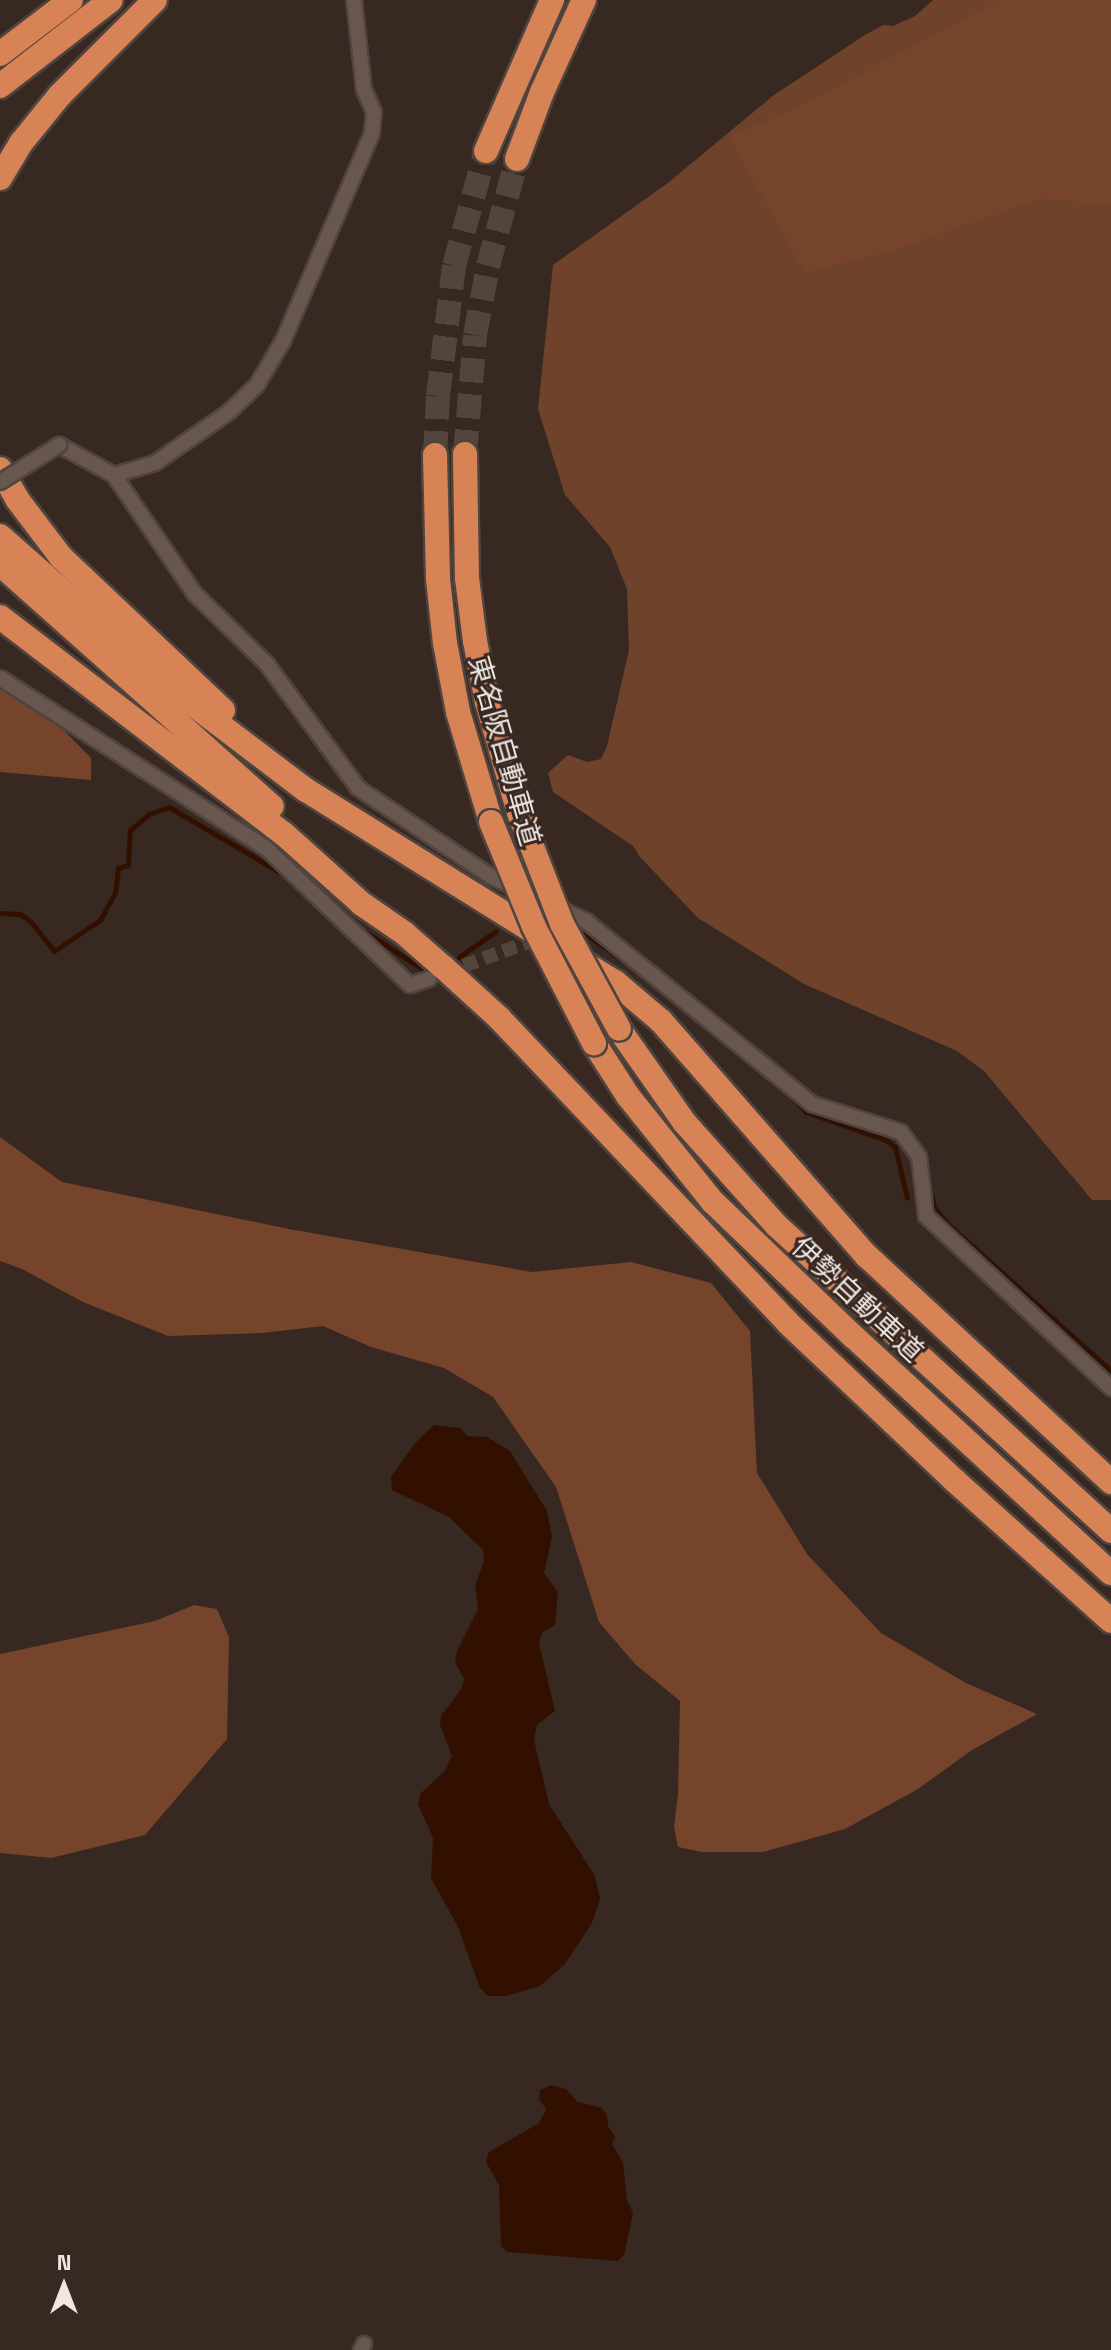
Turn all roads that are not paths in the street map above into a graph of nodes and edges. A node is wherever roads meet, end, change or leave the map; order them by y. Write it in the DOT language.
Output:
graph roads {
  1 [pos="71,0"];
  2 [pos="111,0"];
  3 [pos="155,0"];
  4 [pos="354,0"];
  5 [pos="552,0"];
  6 [pos="584,0"];
  7 [pos="0,54"];
  8 [pos="0,86"];
  9 [pos="486,151"];
  10 [pos="517,159"];
  11 [pos="0,178"];
  12 [pos="465,454"];
  13 [pos="435,455"];
  14 [pos="0,469"];
  15 [pos="114,475"];
  16 [pos="0,482"];
  17 [pos="0,536"];
  18 [pos="0,564"];
  19 [pos="0,617"];
  20 [pos="0,678"];
  21 [pos="389,845"];
  22 [pos="404,933"];
  23 [pos="429,979"];
  24 [pos="619,1029"];
  25 [pos="594,1043"];
  26 [pos="1111,1388"];
  27 [pos="1111,1482"];
  28 [pos="1111,1531"];
  29 [pos="1111,1573"];
  30 [pos="1111,1621"];
  1 -- 7 [label="highway"];
  2 -- 8 [label="highway"];
  3 -- 11 [label="highway"];
  4 -- 15 [label="street"];
  5 -- 9 [label="highway"];
  6 -- 10 [label="highway"];
  12 -- 24 [label="highway, 東名阪自動車道, bridge"];
  13 -- 25 [label="highway, 東名阪自動車道, bridge"];
  14 -- 21 [label="highway"];
  15 -- 16 [label="street, bridge"];
  15 -- 26 [label="street"];
  17 -- 21 [label="highway"];
  18 -- 22 [label="highway"];
  19 -- 22 [label="highway"];
  20 -- 23 [label="street"];
  21 -- 27 [label="highway"];
  22 -- 30 [label="highway"];
  24 -- 28 [label="highway, 伊勢自動車道"];
  25 -- 29 [label="highway, 伊勢自動車道"];
}
